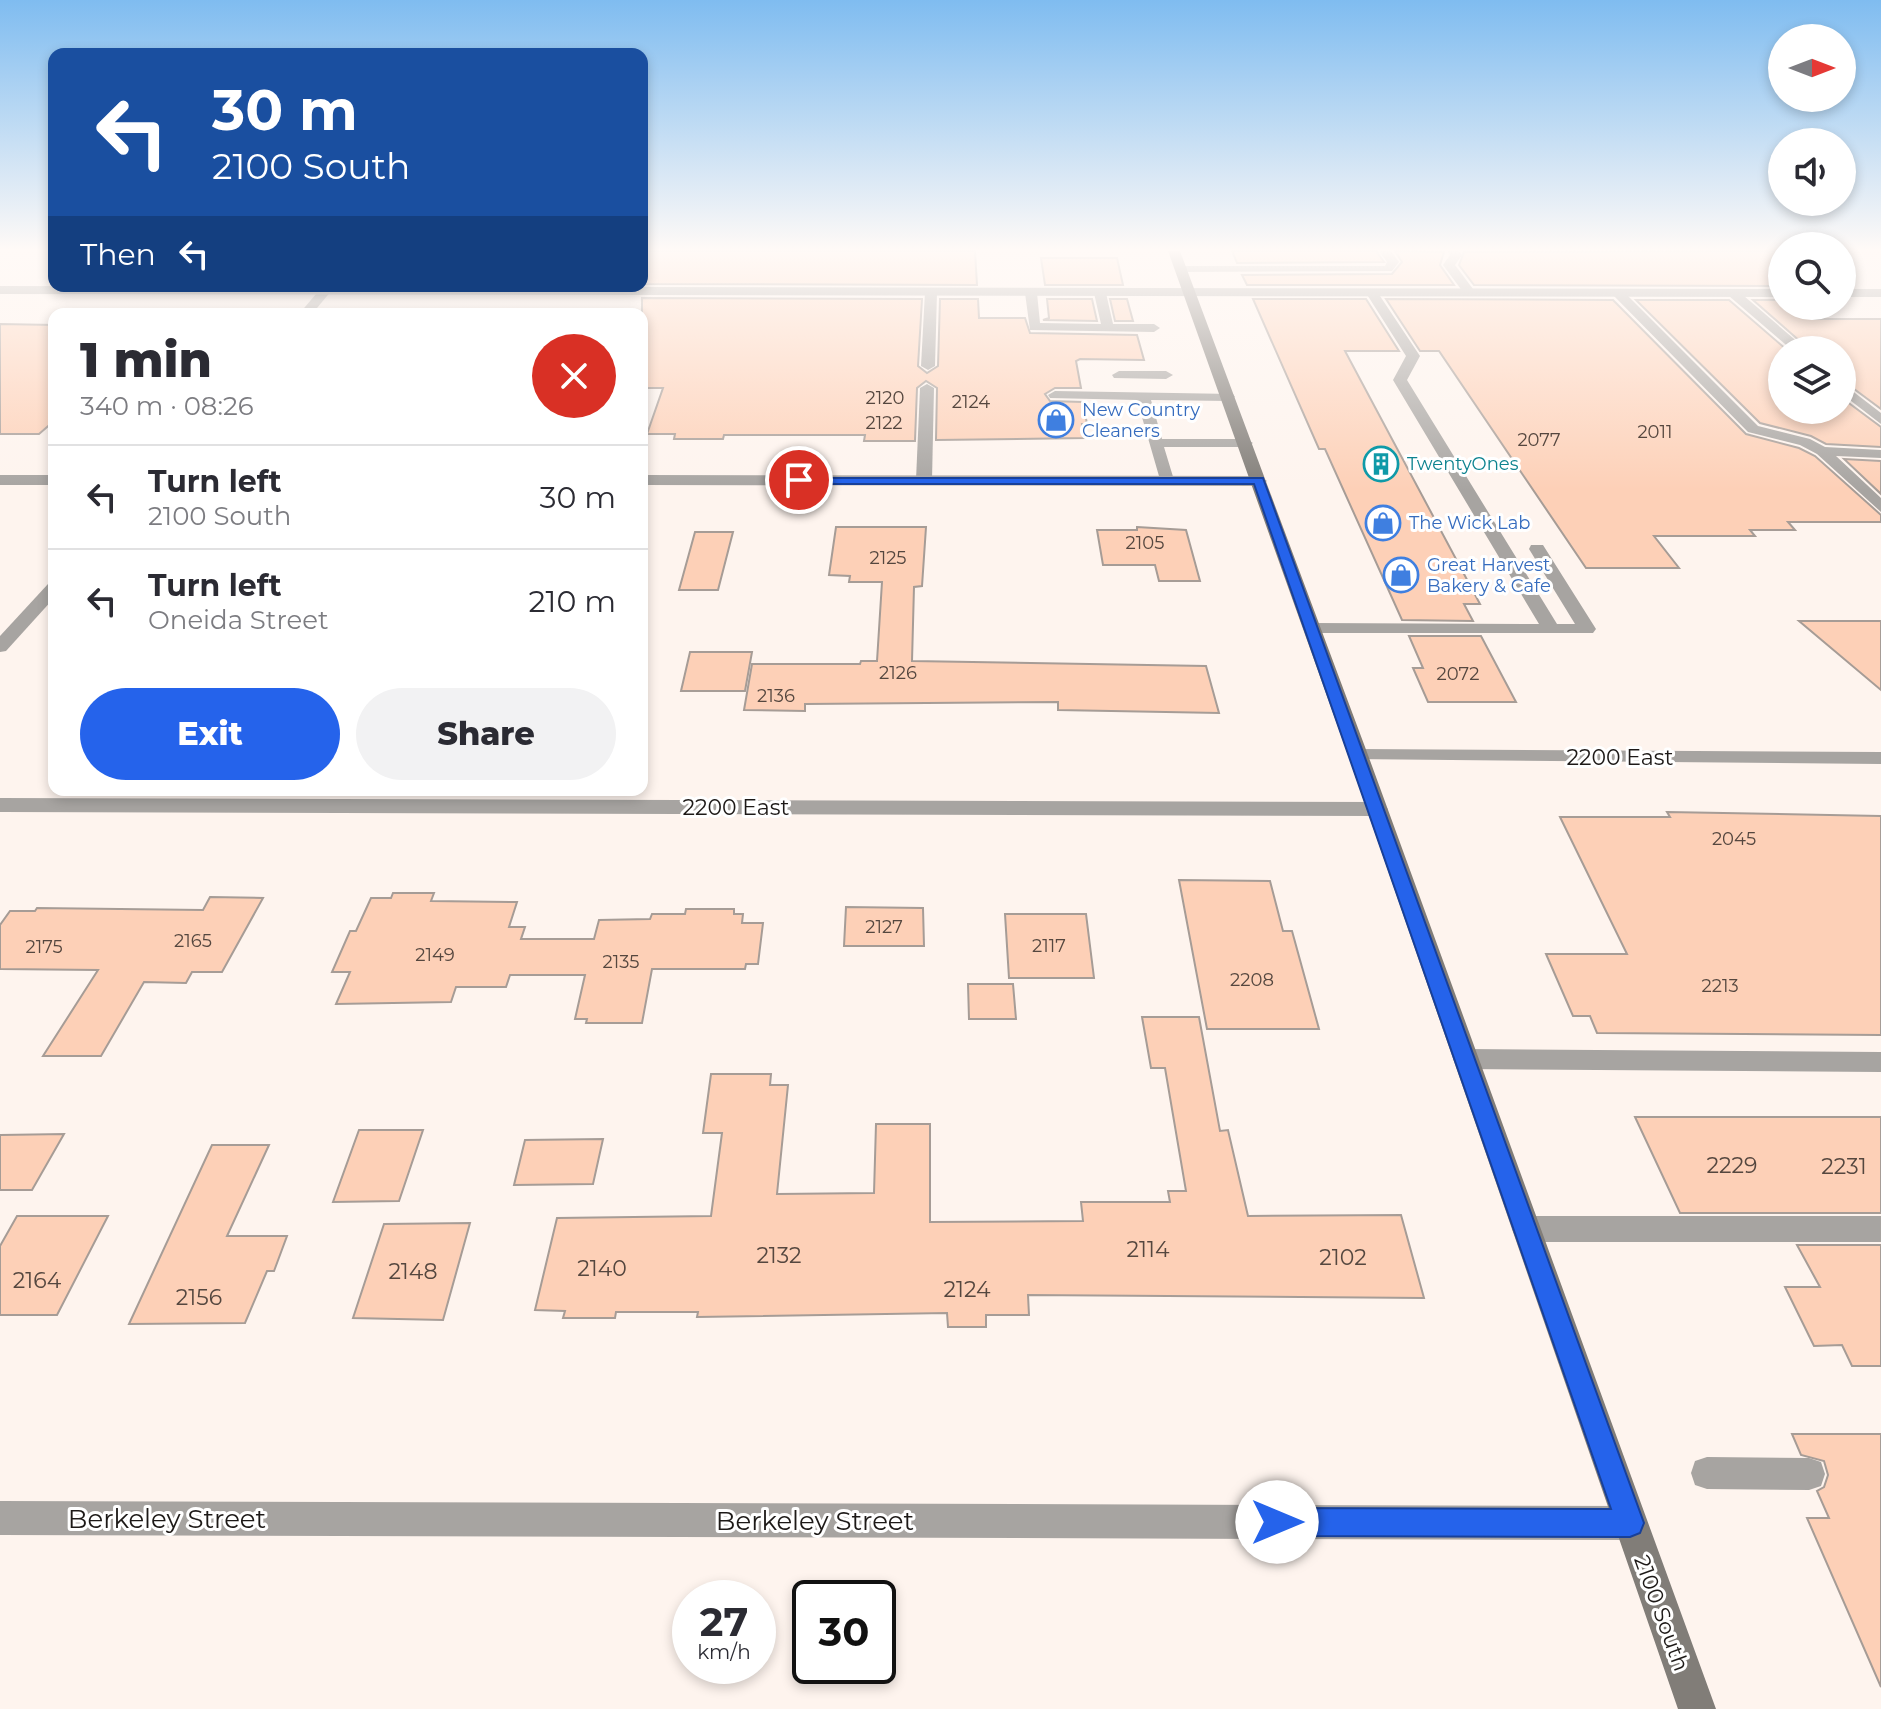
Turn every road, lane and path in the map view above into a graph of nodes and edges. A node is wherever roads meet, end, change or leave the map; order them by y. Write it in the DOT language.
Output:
graph roads {
  1 [pos="929,331"];
  2 [pos="1204,331"];
  3 [pos="1397,331"];
  4 [pos="1655,331"];
  5 [pos="928,366"];
  6 [pos="1119,375"];
  7 [pos="1166,375"];
  8 [pos="927,388"];
  9 [pos="1055,395"];
  10 [pos="1143,396"];
  11 [pos="1228,397"];
  12 [pos="1856,399"];
  13 [pos="1881,420"];
  14 [pos="1156,443"];
  15 [pos="1246,443"];
  16 [pos="1822,451"];
  17 [pos="1880,452"];
  18 [pos="0,480"];
  19 [pos="48,480"];
  20 [pos="648,480"];
  21 [pos="924,480"];
  22 [pos="1166,480"];
  23 [pos="1259,481"];
  24 [pos="1881,507"];
  25 [pos="1537,549"];
  26 [pos="48,595"];
  27 [pos="1312,628"];
  28 [pos="1551,629"];
  29 [pos="0,647"];
  30 [pos="1358,755"];
  31 [pos="1881,758"];
  32 [pos="0,805"];
  33 [pos="1377,809"];
  34 [pos="1466,1059"];
  35 [pos="1881,1062"];
  36 [pos="1526,1229"];
  37 [pos="1881,1229"];
  38 [pos="1707,1473"];
  39 [pos="1809,1474"];
  40 [pos="0,1518"];
  41 [pos="1630,1523"];
  42 [pos="1697,1709"];
  1 -- 5 [label="street"];
  2 -- 11 [label="main road, 2100 South"];
  3 -- 28 [label="street"];
  4 -- 16 [label="street"];
  6 -- 7 [label="street"];
  8 -- 21 [label="street"];
  9 -- 10 [label="street"];
  10 -- 11 [label="street"];
  10 -- 14 [label="street"];
  11 -- 15 [label="main road, 2100 South"];
  12 -- 13 [label="street"];
  14 -- 15 [label="street"];
  14 -- 22 [label="street"];
  15 -- 23 [label="main road, 2100 South"];
  16 -- 17 [label="street"];
  16 -- 24 [label="street"];
  18 -- 19 [label="street"];
  20 -- 21 [label="street"];
  21 -- 22 [label="street"];
  22 -- 23 [label="street"];
  23 -- 27 [label="main road, 2100 South"];
  25 -- 28 [label="street"];
  26 -- 29 [label="street"];
  27 -- 28 [label="street"];
  27 -- 30 [label="main road, 2100 South"];
  30 -- 31 [label="street, 2200 East"];
  30 -- 33 [label="main road, 2100 South"];
  32 -- 33 [label="street, 2200 East"];
  33 -- 34 [label="main road, 2100 South"];
  34 -- 35 [label="street"];
  34 -- 36 [label="main road, 2100 South"];
  36 -- 37 [label="street"];
  36 -- 41 [label="main road, 2100 South"];
  38 -- 39 [label="street"];
  40 -- 41 [label="street, Berkeley Street"];
  41 -- 42 [label="main road, 2100 South"];
}
